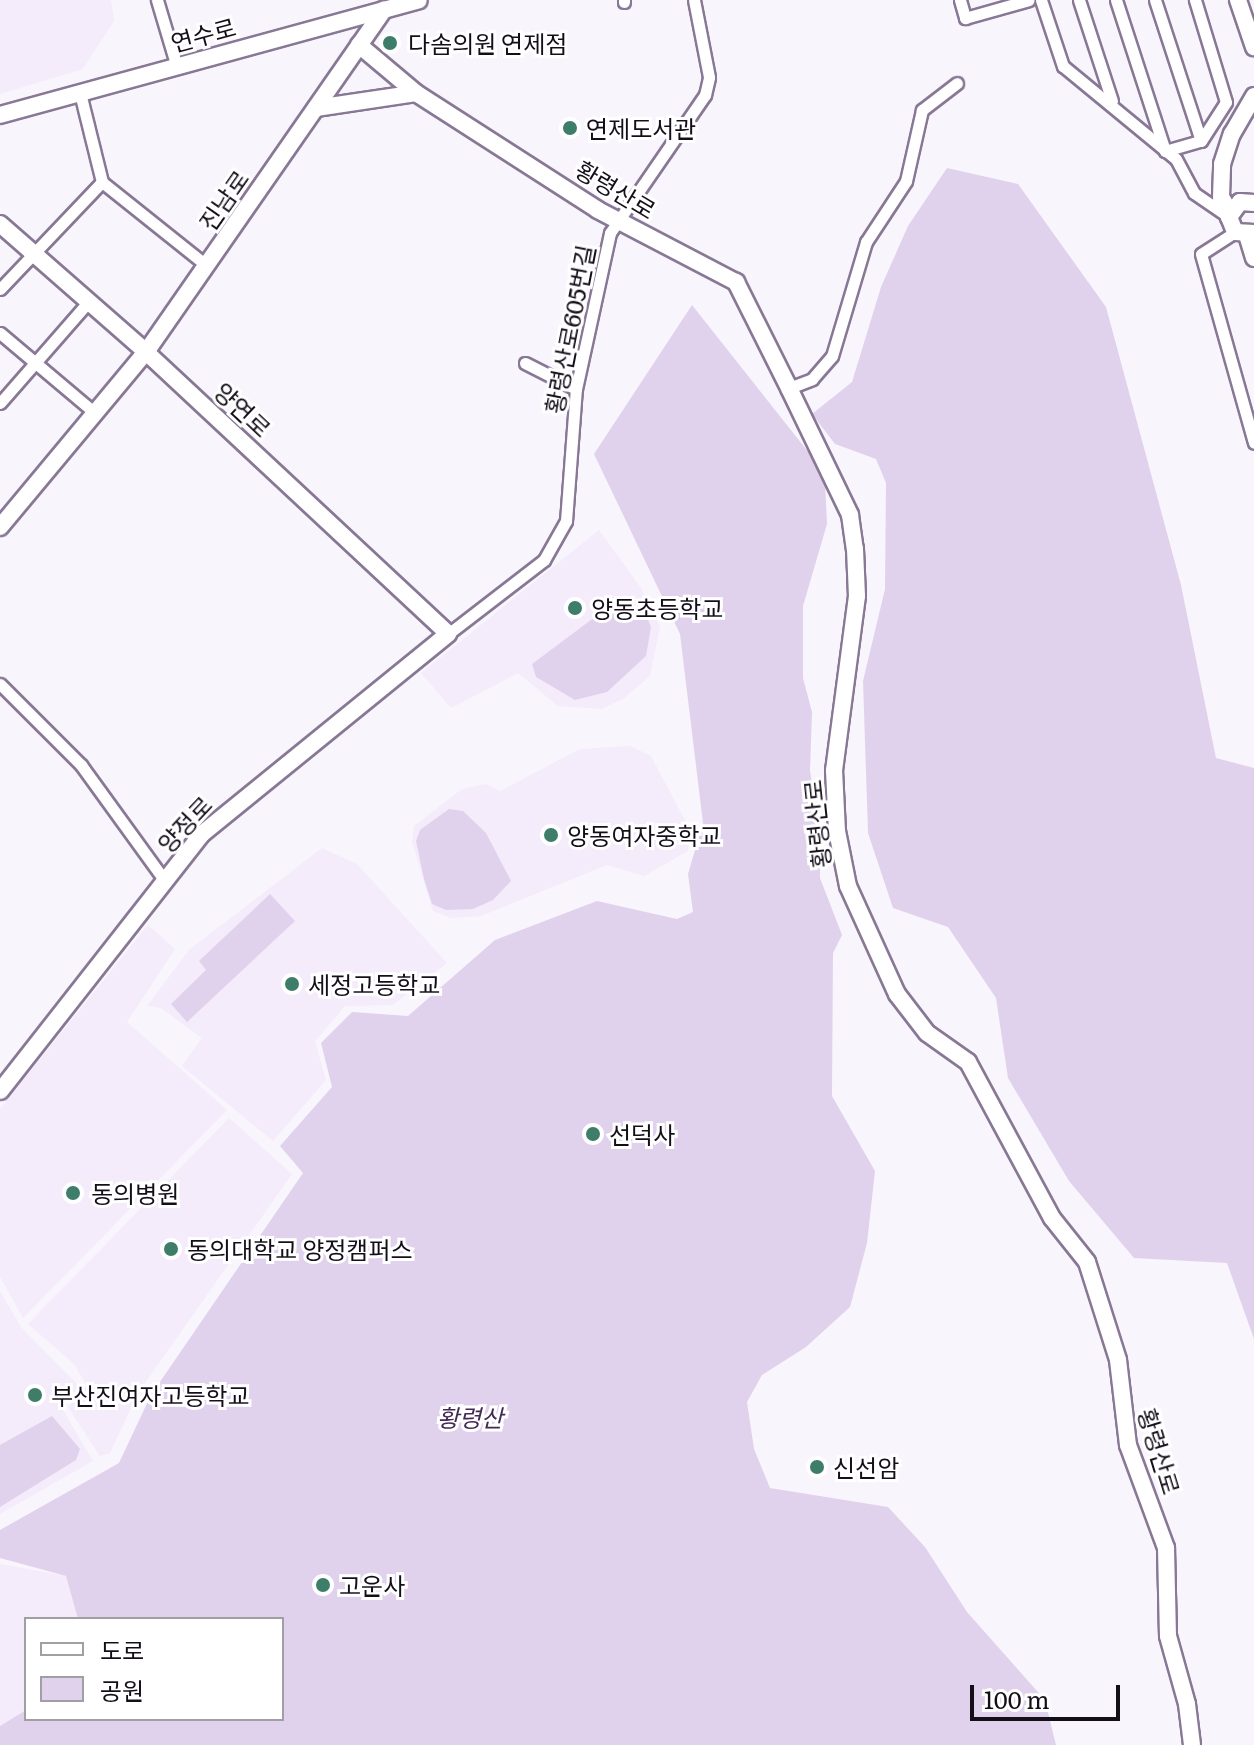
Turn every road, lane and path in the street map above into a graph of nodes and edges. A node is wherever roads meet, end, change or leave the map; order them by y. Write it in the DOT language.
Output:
graph roads {
  1 [pos="157,0"];
  2 [pos="419,0"];
  3 [pos="694,0"];
  4 [pos="960,0"];
  5 [pos="1029,0"];
  6 [pos="1041,0"];
  7 [pos="1079,0"];
  8 [pos="1116,0"];
  9 [pos="1155,0"];
  10 [pos="1195,0"];
  11 [pos="1238,0"];
  12 [pos="384,10"];
  13 [pos="359,45"];
  14 [pos="1254,47"];
  15 [pos="177,67"];
  16 [pos="957,83"];
  17 [pos="80,93"];
  18 [pos="416,93"];
  19 [pos="1112,101"];
  20 [pos="1226,102"];
  21 [pos="1249,103"];
  22 [pos="316,108"];
  23 [pos="0,115"];
  24 [pos="1201,141"];
  25 [pos="1165,151"];
  26 [pos="102,182"];
  27 [pos="1241,219"];
  28 [pos="618,222"];
  29 [pos="0,224"];
  30 [pos="34,253"];
  31 [pos="1254,258"];
  32 [pos="206,265"];
  33 [pos="0,289"];
  34 [pos="89,301"];
  35 [pos="0,333"];
  36 [pos="146,352"];
  37 [pos="35,363"];
  38 [pos="525,363"];
  39 [pos="789,388"];
  40 [pos="576,389"];
  41 [pos="0,403"];
  42 [pos="95,413"];
  43 [pos="1254,443"];
  44 [pos="0,527"];
  45 [pos="448,634"];
  46 [pos="0,684"];
  47 [pos="165,881"];
  48 [pos="0,1091"];
  49 [pos="1192,1745"];
  1 -- 15 [label="street"];
  2 -- 12 [label="street, 연수로"];
  3 -- 28 [label="street, 황령산로605번길"];
  4 -- 5 [label="street"];
  6 -- 19 [label="street"];
  7 -- 19 [label="street"];
  8 -- 25 [label="street"];
  9 -- 24 [label="street"];
  10 -- 20 [label="street"];
  11 -- 14 [label="street"];
  12 -- 13 [label="street, 진남로"];
  12 -- 15 [label="street, 연수로"];
  13 -- 18 [label="street, 황령산로"];
  13 -- 22 [label="street, 진남로"];
  15 -- 17 [label="street, 연수로"];
  16 -- 39 [label="street"];
  17 -- 23 [label="street, 연수로"];
  17 -- 26 [label="street"];
  18 -- 22 [label="street"];
  18 -- 28 [label="street, 황령산로"];
  19 -- 25 [label="street"];
  20 -- 21 [label="street"];
  20 -- 24 [label="street"];
  21 -- 27 [label="street"];
  22 -- 32 [label="street, 진남로"];
  24 -- 25 [label="street"];
  25 -- 27 [label="street"];
  26 -- 30 [label="street"];
  26 -- 32 [label="street"];
  27 -- 31 [label="street"];
  27 -- 43 [label="street"];
  28 -- 39 [label="street, 황령산로"];
  28 -- 40 [label="street, 황령산로605번길"];
  29 -- 30 [label="street, 양연로"];
  30 -- 33 [label="street"];
  30 -- 34 [label="street, 양연로"];
  32 -- 36 [label="street, 진남로"];
  34 -- 36 [label="street, 양연로"];
  34 -- 37 [label="street"];
  35 -- 37 [label="street"];
  36 -- 42 [label="street, 진남로"];
  36 -- 45 [label="street, 양연로"];
  37 -- 41 [label="street"];
  37 -- 42 [label="street"];
  38 -- 40 [label="street"];
  39 -- 49 [label="street, 황령산로"];
  40 -- 45 [label="street, 황령산로605번길"];
  42 -- 44 [label="street, 진남로"];
  45 -- 47 [label="street, 양정로"];
  46 -- 47 [label="street"];
  47 -- 48 [label="street, 양정로"];
}
